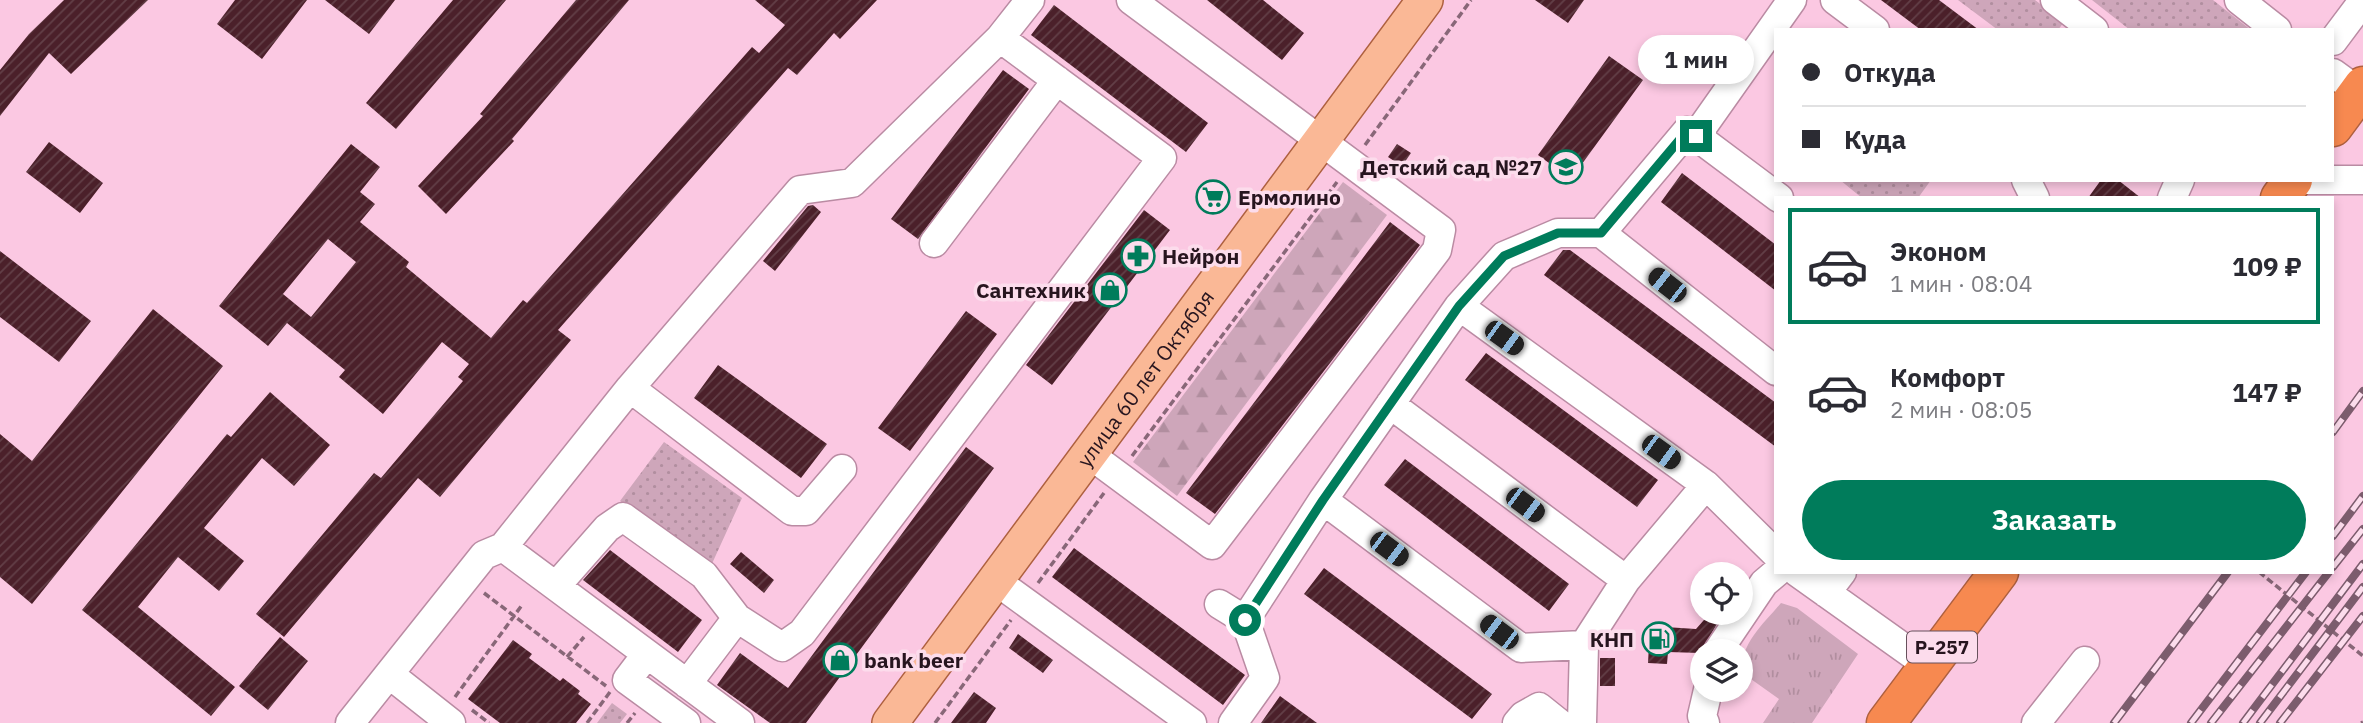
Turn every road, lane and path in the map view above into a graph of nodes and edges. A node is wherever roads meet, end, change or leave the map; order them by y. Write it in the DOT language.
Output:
graph roads {
  1 [pos="1031,0"];
  2 [pos="1132,0"];
  3 [pos="1425,0"];
  4 [pos="1471,0"];
  5 [pos="1792,0"];
  6 [pos="1835,0"];
  7 [pos="2055,0"];
  8 [pos="2239,0"];
  9 [pos="2363,1"];
  10 [pos="1872,28"];
  11 [pos="2090,28"];
  12 [pos="2274,28"];
  13 [pos="1000,38"];
  14 [pos="2334,40"];
  15 [pos="1058,80"];
  16 [pos="2351,83"];
  17 [pos="2334,125"];
  18 [pos="1696,136"];
  19 [pos="1321,140"];
  20 [pos="1352,163"];
  21 [pos="2334,180"];
  22 [pos="2363,180"];
  23 [pos="1776,196"];
  24 [pos="1601,233"];
  25 [pos="934,243"];
  26 [pos="1459,306"];
  27 [pos="1774,369"];
  28 [pos="630,388"];
  29 [pos="1390,404"];
  30 [pos="1089,454"];
  31 [pos="842,469"];
  32 [pos="1118,476"];
  33 [pos="1706,485"];
  34 [pos="1323,500"];
  35 [pos="503,547"];
  36 [pos="1774,552"];
  37 [pos="1775,574"];
  38 [pos="1804,574"];
  39 [pos="1997,574"];
  40 [pos="2261,574"];
  41 [pos="465,579"];
  42 [pos="1626,580"];
  43 [pos="996,581"];
  44 [pos="1834,583"];
  45 [pos="556,586"];
  46 [pos="1024,602"];
  47 [pos="1219,604"];
  48 [pos="523,605"];
  49 [pos="514,617"];
  50 [pos="737,618"];
  51 [pos="1245,620"];
  52 [pos="1726,639"];
  53 [pos="1584,645"];
  54 [pos="646,655"];
  55 [pos="2363,656"];
  56 [pos="2085,662"];
  57 [pos="1928,666"];
  58 [pos="389,674"];
  59 [pos="687,684"];
  60 [pos="611,691"];
  61 [pos="620,697"];
  62 [pos="1705,702"];
  63 [pos="628,704"];
  64 [pos="439,713"];
  65 [pos="710,714"];
  66 [pos="350,723"];
  67 [pos="587,723"];
  68 [pos="627,723"];
  69 [pos="686,723"];
  70 [pos="740,723"];
  71 [pos="890,723"];
  72 [pos="935,723"];
  73 [pos="1192,723"];
  74 [pos="1233,723"];
  75 [pos="1517,723"];
  76 [pos="1559,723"];
  77 [pos="1582,723"];
  78 [pos="1705,723"];
  79 [pos="1886,723"];
  80 [pos="2036,723"];
  1 -- 13 [label="street"];
  2 -- 19 [label="street"];
  3 -- 19 [label="main road, улица 60 лет Октября"];
  4 -- 20 [label="path"];
  5 -- 18 [label="street"];
  6 -- 10 [label="street"];
  7 -- 11 [label="street"];
  8 -- 12 [label="street"];
  9 -- 14 [label="street"];
  13 -- 15 [label="street"];
  13 -- 28 [label="street"];
  15 -- 25 [label="street"];
  15 -- 50 [label="street"];
  16 -- 17 [label="highway"];
  18 -- 23 [label="street"];
  18 -- 24 [label="street"];
  19 -- 20 [label="street"];
  19 -- 30 [label="main road, улица 60 лет Октября"];
  20 -- 32 [label="path"];
  20 -- 32 [label="street"];
  21 -- 22 [label="street"];
  24 -- 26 [label="street"];
  24 -- 27 [label="street"];
  26 -- 29 [label="street"];
  26 -- 33 [label="street"];
  28 -- 31 [label="street"];
  28 -- 35 [label="street"];
  29 -- 34 [label="street"];
  29 -- 42 [label="street"];
  30 -- 32 [label="street"];
  30 -- 43 [label="main road, улица 60 лет Октября"];
  32 -- 46 [label="path"];
  33 -- 36 [label="street"];
  33 -- 42 [label="street"];
  34 -- 51 [label="street"];
  34 -- 53 [label="street"];
  35 -- 41 [label="street"];
  35 -- 45 [label="street"];
  37 -- 52 [label="street"];
  38 -- 44 [label="street"];
  39 -- 57 [label="highway, Р-257"];
  40 -- 55 [label="path"];
  41 -- 49 [label="path"];
  41 -- 58 [label="street"];
  42 -- 53 [label="street"];
  43 -- 46 [label="street"];
  43 -- 71 [label="main road, улица 60 лет Октября"];
  44 -- 57 [label="street"];
  45 -- 50 [label="street"];
  45 -- 54 [label="street"];
  46 -- 72 [label="path"];
  46 -- 73 [label="street"];
  47 -- 51 [label="street"];
  48 -- 49 [label="path"];
  49 -- 60 [label="path"];
  49 -- 64 [label="path"];
  50 -- 59 [label="street"];
  51 -- 74 [label="street"];
  53 -- 77 [label="street"];
  54 -- 59 [label="street"];
  54 -- 69 [label="street"];
  56 -- 80 [label="street"];
  57 -- 79 [label="highway, Р-257"];
  58 -- 64 [label="street"];
  58 -- 66 [label="street"];
  59 -- 65 [label="street"];
  60 -- 61 [label="path"];
  60 -- 67 [label="path"];
  62 -- 78 [label="street"];
  63 -- 68 [label="path"];
  65 -- 70 [label="street"];
  75 -- 76 [label="street"];
}
